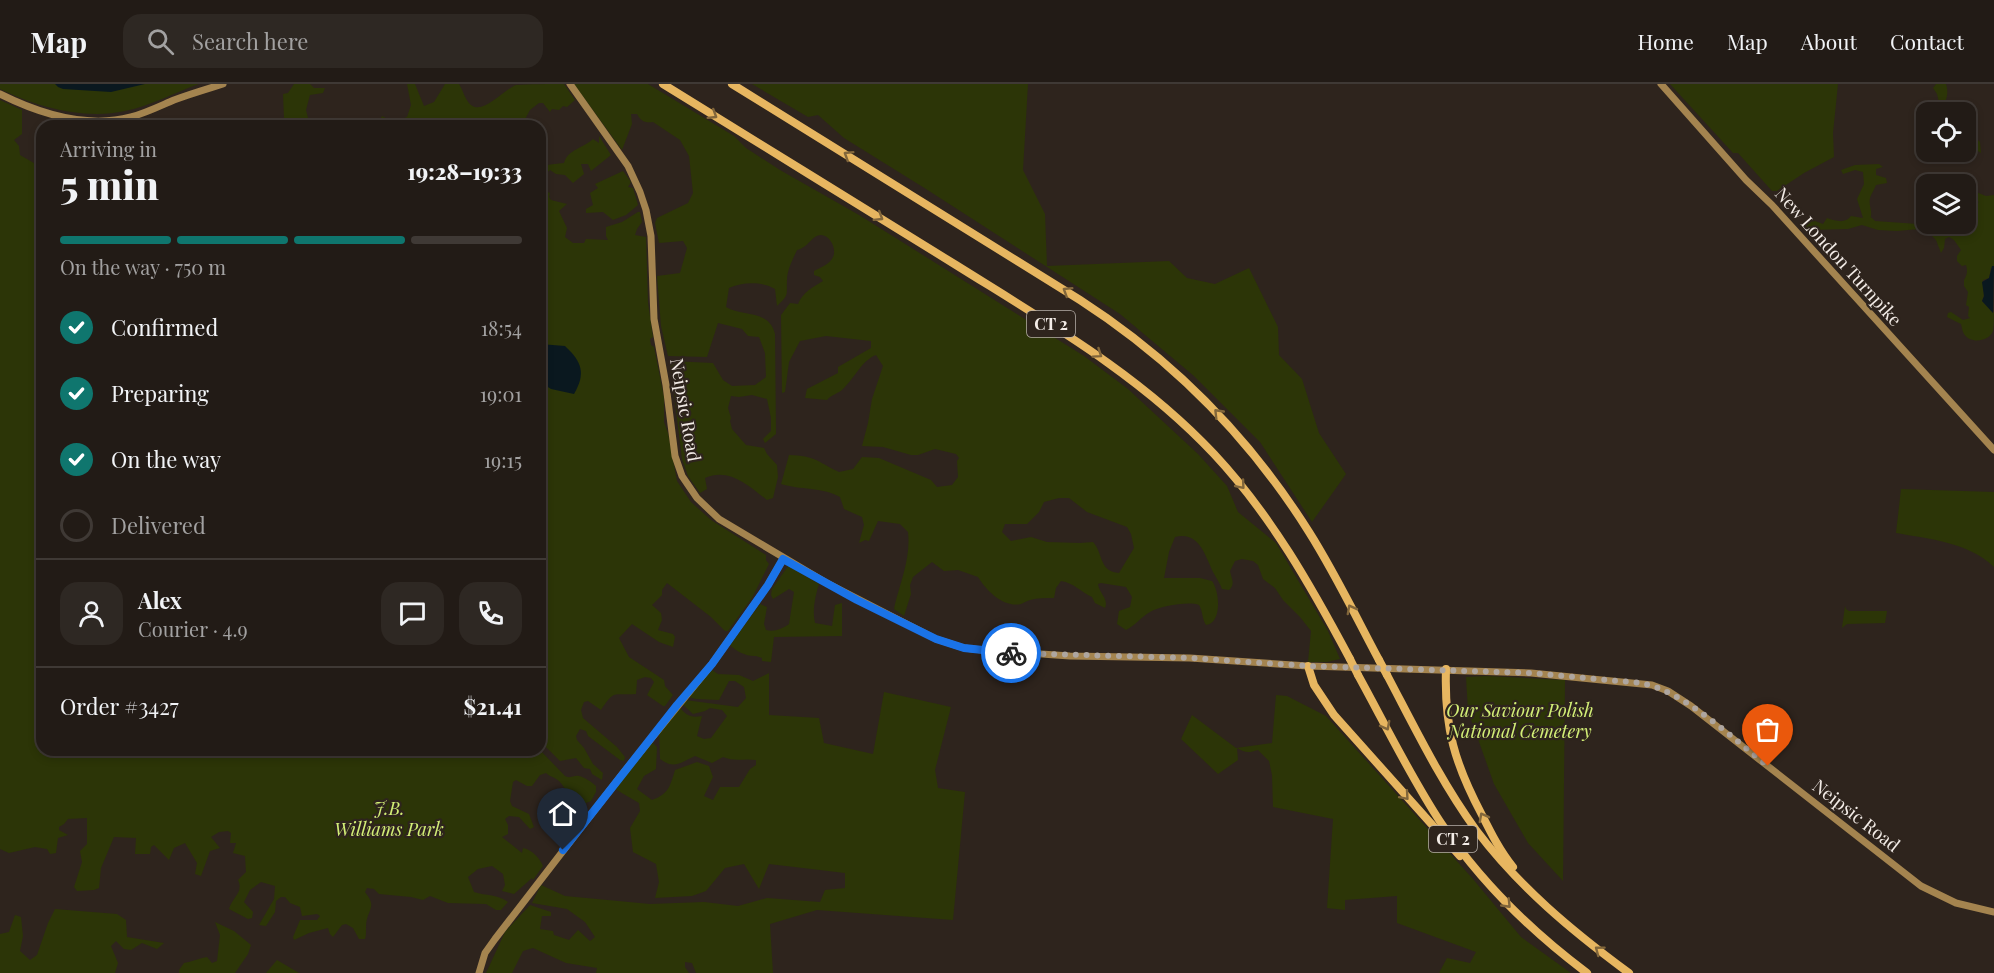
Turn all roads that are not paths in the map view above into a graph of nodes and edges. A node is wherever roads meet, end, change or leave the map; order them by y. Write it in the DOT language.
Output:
graph roads {
  1 [pos="223,84"];
  2 [pos="570,84"];
  3 [pos="663,84"];
  4 [pos="732,84"];
  5 [pos="1661,84"];
  6 [pos="0,94"];
  7 [pos="84,120"];
  8 [pos="110,120"];
  9 [pos="1994,450"];
  10 [pos="783,559"];
  11 [pos="1308,666"];
  12 [pos="1446,669"];
  13 [pos="1482,876"];
  14 [pos="1523,885"];
  15 [pos="1994,912"];
  16 [pos="479,973"];
  17 [pos="1587,973"];
  18 [pos="1629,973"];
  1 -- 8 [label="street"];
  2 -- 10 [label="street, Neipsic Road"];
  3 -- 13 [label="highway, CT 2, one-way, bridge"];
  14 -- 4 [label="highway, CT 2, one-way, bridge"];
  5 -- 9 [label="street, New London Turnpike"];
  6 -- 7 [label="street"];
  10 -- 11 [label="street, Neipsic Road"];
  10 -- 16 [label="street"];
  11 -- 12 [label="street, Neipsic Road"];
  11 -- 13 [label="highway, one-way"];
  14 -- 12 [label="highway, one-way"];
  12 -- 15 [label="street, Neipsic Road"];
  13 -- 17 [label="highway, CT 2, one-way"];
  18 -- 14 [label="highway, CT 2, one-way"];
}
